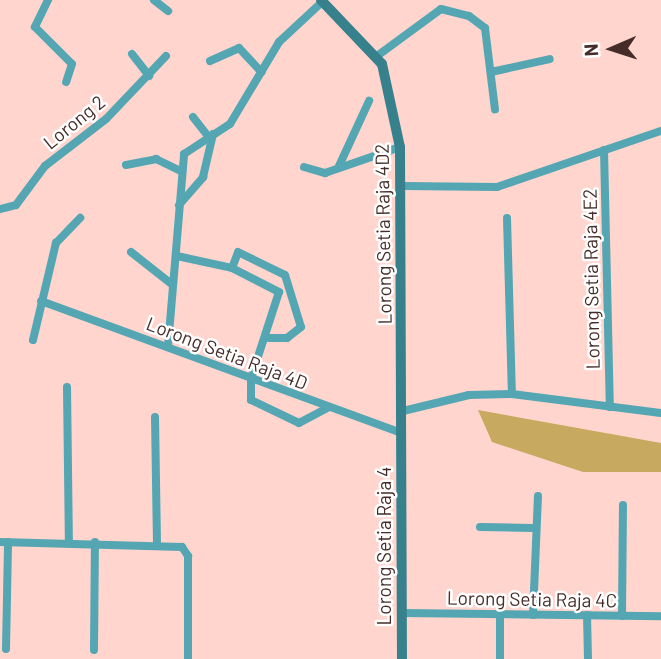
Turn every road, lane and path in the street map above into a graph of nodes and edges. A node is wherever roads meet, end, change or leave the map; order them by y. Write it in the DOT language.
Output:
graph roads {
  1 [pos="48,0"];
  2 [pos="153,0"];
  3 [pos="322,1"];
  4 [pos="168,11"];
  5 [pos="132,54"];
  6 [pos="166,56"];
  7 [pos="377,56"];
  8 [pos="550,59"];
  9 [pos="210,61"];
  10 [pos="261,72"];
  11 [pos="491,72"];
  12 [pos="149,76"];
  13 [pos="66,82"];
  14 [pos="369,101"];
  15 [pos="495,109"];
  16 [pos="192,117"];
  17 [pos="661,131"];
  18 [pos="211,135"];
  19 [pos="400,147"];
  20 [pos="604,150"];
  21 [pos="126,165"];
  22 [pos="339,166"];
  23 [pos="304,167"];
  24 [pos="181,171"];
  25 [pos="403,186"];
  26 [pos="179,205"];
  27 [pos="0,209"];
  28 [pos="80,218"];
  29 [pos="507,218"];
  30 [pos="131,252"];
  31 [pos="177,256"];
  32 [pos="232,268"];
  33 [pos="173,285"];
  34 [pos="41,301"];
  35 [pos="269,338"];
  36 [pos="33,340"];
  37 [pos="168,345"];
  38 [pos="251,378"];
  39 [pos="67,387"];
  40 [pos="512,394"];
  41 [pos="610,407"];
  42 [pos="327,408"];
  43 [pos="402,411"];
  44 [pos="661,413"];
  45 [pos="155,417"];
  46 [pos="402,433"];
  47 [pos="538,496"];
  48 [pos="624,505"];
  49 [pos="480,527"];
  50 [pos="533,528"];
  51 [pos="69,541"];
  52 [pos="4,542"];
  53 [pos="95,542"];
  54 [pos="156,542"];
  55 [pos="402,613"];
  56 [pos="500,615"];
  57 [pos="533,615"];
  58 [pos="587,615"];
  59 [pos="622,616"];
  60 [pos="661,616"];
  61 [pos="6,649"];
  62 [pos="94,650"];
  63 [pos="188,659"];
  64 [pos="402,659"];
  65 [pos="500,659"];
  66 [pos="587,659"];
  1 -- 13 [label="street"];
  2 -- 4 [label="street"];
  3 -- 7 [label="street, Lorong Setia Raja 4D2"];
  3 -- 10 [label="street, Lorong Setia Raja 4D2"];
  5 -- 12 [label="street"];
  6 -- 12 [label="street, Lorong 2"];
  7 -- 11 [label="street"];
  7 -- 19 [label="street, Lorong Setia Raja 4D2"];
  8 -- 11 [label="street"];
  9 -- 10 [label="street"];
  10 -- 18 [label="street, Lorong Setia Raja 4D2"];
  11 -- 15 [label="street"];
  12 -- 27 [label="street, Lorong 2"];
  14 -- 22 [label="street"];
  16 -- 18 [label="street"];
  17 -- 20 [label="street"];
  18 -- 24 [label="street, Lorong Setia Raja 4D2"];
  18 -- 26 [label="street"];
  19 -- 22 [label="street"];
  19 -- 25 [label="street, Lorong Setia Raja 4D2"];
  20 -- 25 [label="street"];
  20 -- 41 [label="street, Lorong Setia Raja 4E2"];
  21 -- 24 [label="street"];
  22 -- 23 [label="street"];
  24 -- 26 [label="street, Lorong Setia Raja 4D2"];
  25 -- 43 [label="street, Lorong Setia Raja 4D2"];
  26 -- 31 [label="street, Lorong Setia Raja 4D2"];
  28 -- 34 [label="street"];
  29 -- 40 [label="street"];
  30 -- 33 [label="street"];
  31 -- 32 [label="street"];
  31 -- 33 [label="street, Lorong Setia Raja 4D2"];
  32 -- 35 [label="street"];
  32 -- 35 [label="street"];
  33 -- 37 [label="street, Lorong Setia Raja 4D2"];
  34 -- 36 [label="street"];
  34 -- 37 [label="street, Lorong Setia Raja 4D"];
  35 -- 38 [label="street"];
  37 -- 38 [label="street, Lorong Setia Raja 4D"];
  38 -- 42 [label="street, Lorong Setia Raja 4D"];
  38 -- 42 [label="street"];
  39 -- 51 [label="street"];
  40 -- 41 [label="street"];
  40 -- 43 [label="street"];
  41 -- 44 [label="street"];
  42 -- 46 [label="street, Lorong Setia Raja 4D"];
  43 -- 46 [label="street, Lorong Setia Raja 4D2"];
  45 -- 54 [label="street"];
  46 -- 55 [label="street, Lorong Setia Raja 4"];
  47 -- 50 [label="street"];
  48 -- 59 [label="street"];
  49 -- 50 [label="street"];
  50 -- 57 [label="street"];
  51 -- 52 [label="street"];
  51 -- 53 [label="street"];
  52 -- 61 [label="street"];
  53 -- 54 [label="street"];
  53 -- 62 [label="street"];
  54 -- 63 [label="street"];
  55 -- 56 [label="street, Lorong Setia Raja 4C"];
  55 -- 64 [label="street, Lorong Setia Raja 4"];
  56 -- 57 [label="street, Lorong Setia Raja 4C"];
  56 -- 65 [label="street"];
  57 -- 58 [label="street, Lorong Setia Raja 4C"];
  58 -- 59 [label="street, Lorong Setia Raja 4C"];
  58 -- 66 [label="street"];
  59 -- 60 [label="street, Lorong Setia Raja 4C"];
}
